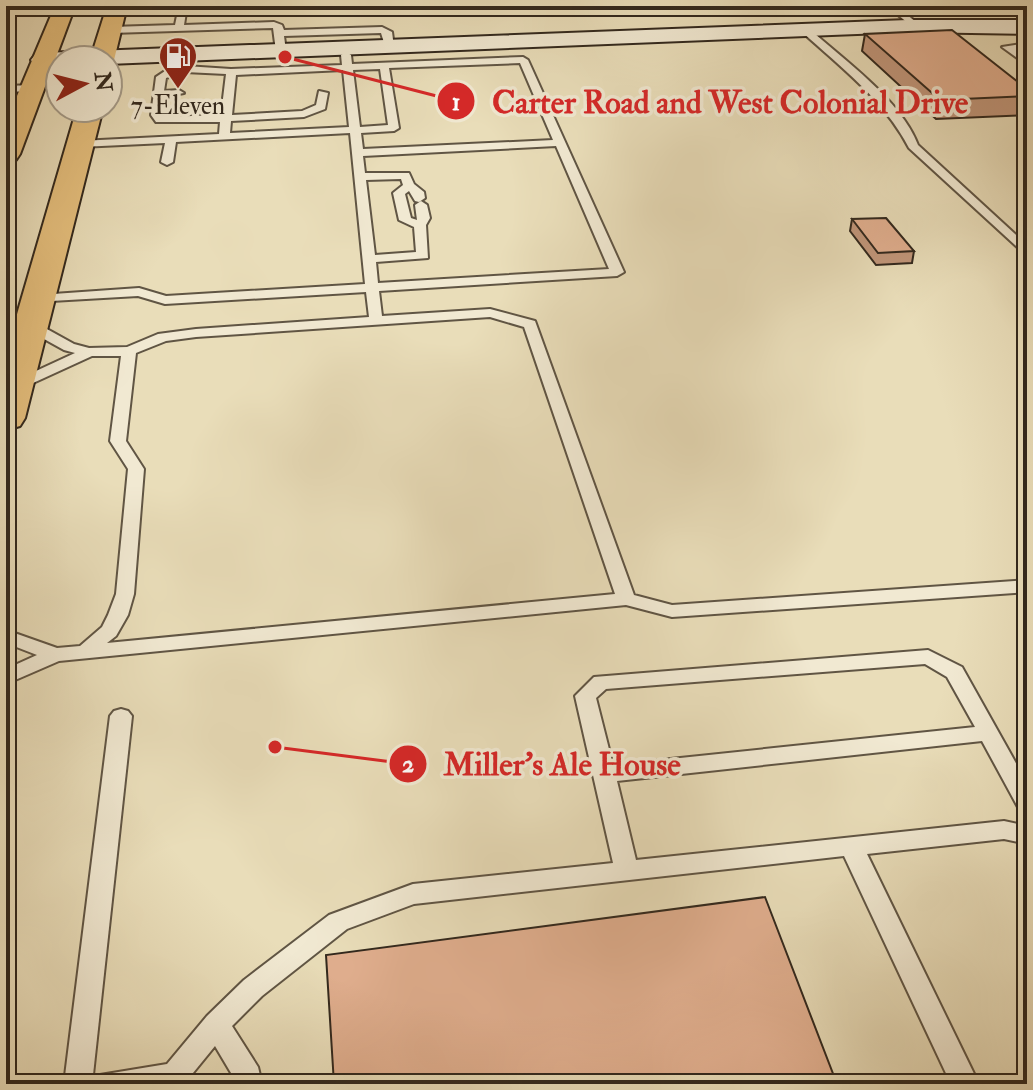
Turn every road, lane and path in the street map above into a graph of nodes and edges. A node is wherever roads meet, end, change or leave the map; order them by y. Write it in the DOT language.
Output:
graph roads {
  1 [pos="117,6"];
  2 [pos="183,6"];
  3 [pos="693,6"];
  4 [pos="818,6"];
  5 [pos="891,6"];
  6 [pos="64,9"];
  7 [pos="6,12"];
  8 [pos="917,26"];
  9 [pos="179,27"];
  10 [pos="1027,27"];
  11 [pos="111,30"];
  12 [pos="805,30"];
  13 [pos="280,42"];
  14 [pos="107,44"];
  15 [pos="1027,46"];
  16 [pos="386,56"];
  17 [pos="124,57"];
  18 [pos="347,58"];
  19 [pos="43,60"];
  20 [pos="1027,62"];
  21 [pos="322,68"];
  22 [pos="322,80"];
  23 [pos="213,81"];
  24 [pos="33,88"];
  25 [pos="6,89"];
  26 [pos="226,90"];
  27 [pos="323,93"];
  28 [pos="158,94"];
  29 [pos="226,119"];
  30 [pos="12,123"];
  31 [pos="86,124"];
  32 [pos="355,130"];
  33 [pos="224,136"];
  34 [pos="171,139"];
  35 [pos="560,143"];
  36 [pos="80,144"];
  37 [pos="357,153"];
  38 [pos="6,154"];
  39 [pos="167,162"];
  40 [pos="360,177"];
  41 [pos="409,186"];
  42 [pos="420,225"];
  43 [pos="1027,252"];
  44 [pos="369,259"];
  45 [pos="7,285"];
  46 [pos="372,287"];
  47 [pos="26,320"];
  48 [pos="376,321"];
  49 [pos="129,351"];
  50 [pos="89,352"];
  51 [pos="10,402"];
  52 [pos="1027,586"];
  53 [pos="626,599"];
  54 [pos="6,636"];
  55 [pos="87,651"];
  56 [pos="55,655"];
  57 [pos="6,677"];
  58 [pos="121,716"];
  59 [pos="989,733"];
  60 [pos="604,774"];
  61 [pos="1027,803"];
  62 [pos="1027,835"];
  63 [pos="851,846"];
  64 [pos="627,870"];
  65 [pos="216,1024"];
  66 [pos="78,1084"];
  67 [pos="110,1084"];
  68 [pos="248,1084"];
  69 [pos="965,1084"];
  1 -- 11 [label="highway"];
  2 -- 9 [label="lane"];
  3 -- 4 [label="lane"];
  5 -- 8 [label="lane"];
  6 -- 7 [label="lane"];
  6 -- 19 [label="highway"];
  8 -- 10 [label="street"];
  8 -- 12 [label="street"];
  9 -- 11 [label="lane"];
  9 -- 13 [label="lane"];
  11 -- 14 [label="highway"];
  12 -- 16 [label="street"];
  12 -- 43 [label="lane"];
  13 -- 16 [label="lane"];
  13 -- 17 [label="street"];
  13 -- 18 [label="street"];
  15 -- 20 [label="lane"];
  16 -- 18 [label="street"];
  16 -- 32 [label="lane"];
  16 -- 35 [label="lane"];
  18 -- 21 [label="lane"];
  18 -- 32 [label="lane"];
  19 -- 24 [label="highway"];
  21 -- 22 [label="lane"];
  21 -- 26 [label="lane"];
  23 -- 26 [label="lane"];
  24 -- 25 [label="lane"];
  24 -- 30 [label="highway"];
  26 -- 28 [label="lane"];
  26 -- 29 [label="lane"];
  27 -- 29 [label="lane"];
  28 -- 28 [label="lane"];
  28 -- 29 [label="lane"];
  29 -- 33 [label="lane"];
  30 -- 38 [label="highway"];
  31 -- 36 [label="highway"];
  32 -- 33 [label="lane"];
  32 -- 37 [label="lane"];
  33 -- 34 [label="lane"];
  34 -- 36 [label="lane"];
  34 -- 39 [label="lane"];
  35 -- 37 [label="lane"];
  35 -- 46 [label="lane"];
  36 -- 47 [label="highway"];
  37 -- 40 [label="lane"];
  40 -- 41 [label="lane"];
  40 -- 44 [label="lane"];
  41 -- 42 [label="lane"];
  41 -- 42 [label="lane"];
  42 -- 44 [label="lane"];
  44 -- 46 [label="lane"];
  45 -- 47 [label="highway"];
  46 -- 47 [label="lane"];
  46 -- 48 [label="lane"];
  47 -- 50 [label="lane"];
  47 -- 51 [label="highway"];
  48 -- 49 [label="lane"];
  48 -- 53 [label="lane"];
  49 -- 50 [label="lane"];
  49 -- 55 [label="lane"];
  50 -- 51 [label="lane"];
  52 -- 53 [label="lane"];
  53 -- 55 [label="lane"];
  54 -- 56 [label="lane"];
  55 -- 56 [label="lane"];
  56 -- 57 [label="lane"];
  58 -- 66 [label="lane"];
  59 -- 60 [label="lane"];
  59 -- 60 [label="lane"];
  59 -- 61 [label="lane"];
  60 -- 64 [label="lane"];
  62 -- 63 [label="lane"];
  63 -- 64 [label="lane"];
  63 -- 69 [label="lane"];
  64 -- 65 [label="lane"];
  65 -- 67 [label="lane"];
  65 -- 68 [label="lane"];
}
